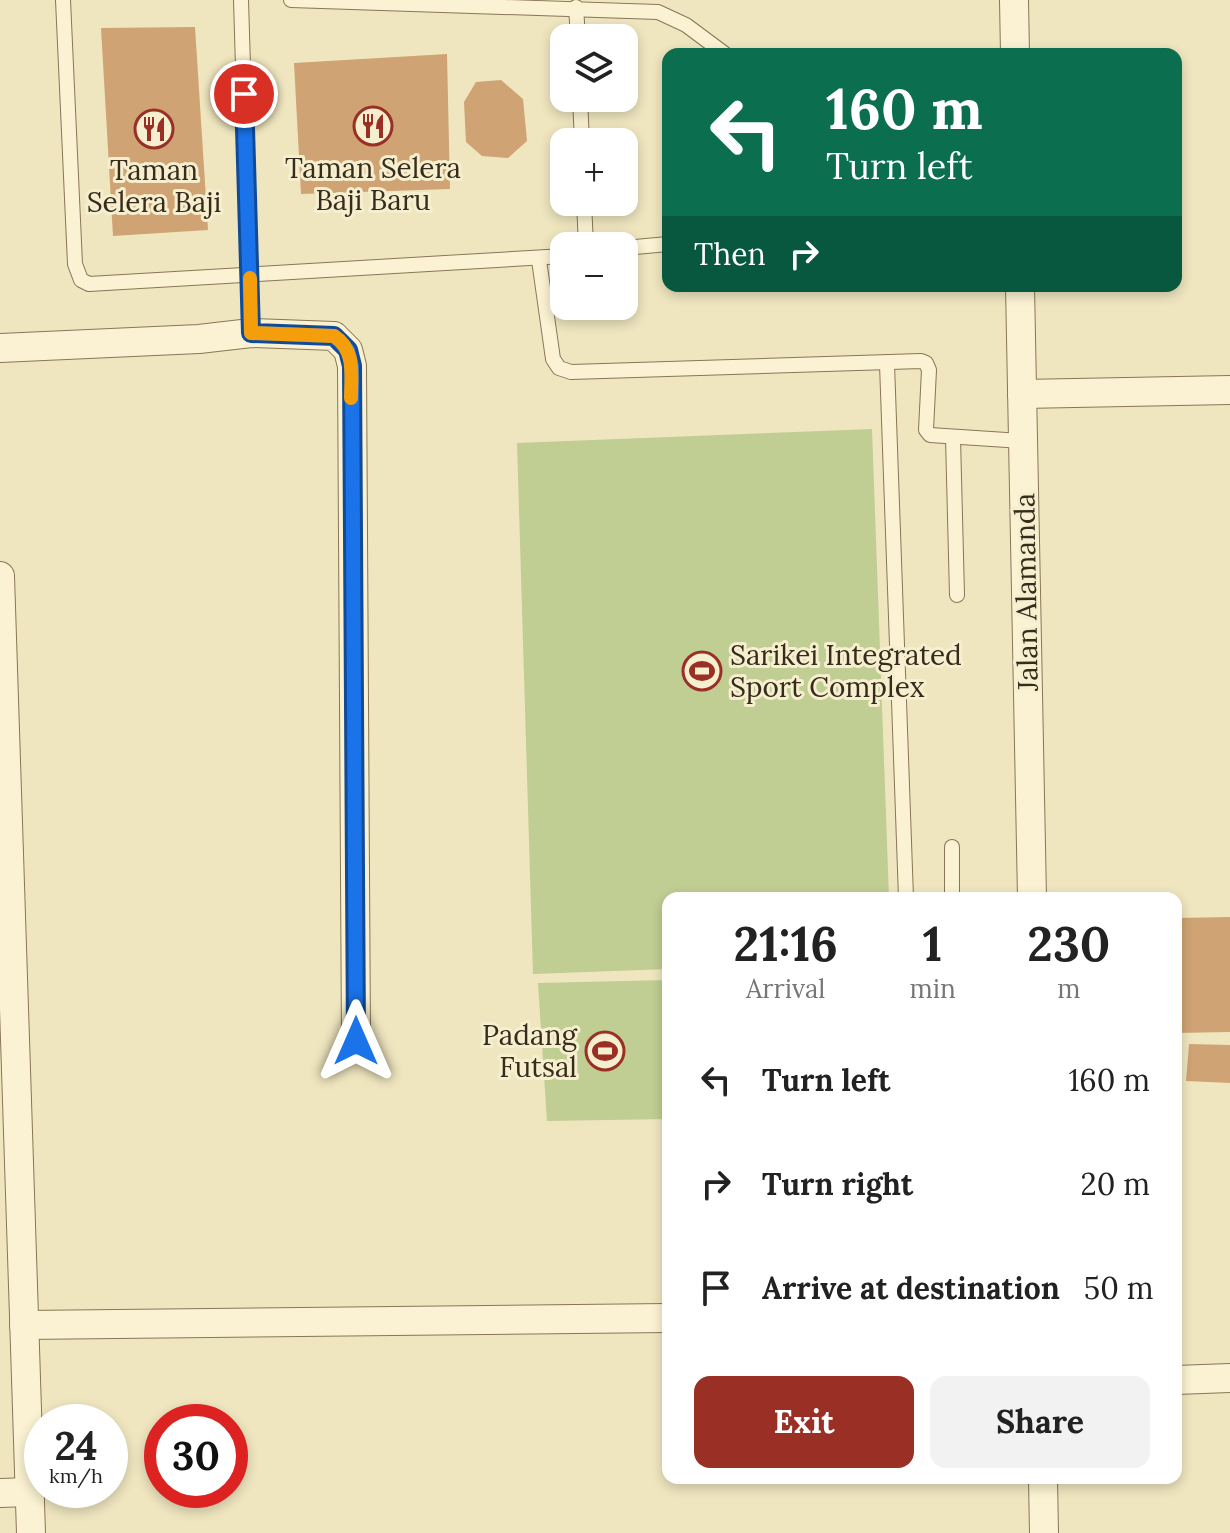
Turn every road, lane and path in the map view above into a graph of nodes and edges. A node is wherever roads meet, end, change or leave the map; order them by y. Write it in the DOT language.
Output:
graph roads {
  1 [pos="63,0"];
  2 [pos="241,0"];
  3 [pos="291,0"];
  4 [pos="1014,0"];
  5 [pos="576,7"];
  6 [pos="577,24"];
  7 [pos="717,48"];
  8 [pos="1015,48"];
  9 [pos="662,245"];
  10 [pos="638,247"];
  11 [pos="550,258"];
  12 [pos="539,260"];
  13 [pos="250,274"];
  14 [pos="1020,292"];
  15 [pos="251,333"];
  16 [pos="0,348"];
  17 [pos="887,364"];
  18 [pos="1230,390"];
  19 [pos="1022,394"];
  20 [pos="953,438"];
  21 [pos="1023,441"];
  22 [pos="0,576"];
  23 [pos="957,595"];
  24 [pos="952,847"];
  25 [pos="906,892"];
  26 [pos="952,892"];
  27 [pos="1032,892"];
  28 [pos="356,1041"];
  29 [pos="662,1318"];
  30 [pos="24,1325"];
  31 [pos="1230,1378"];
  32 [pos="1182,1380"];
  33 [pos="27,1404"];
  34 [pos="1043,1484"];
  35 [pos="24,1492"];
  36 [pos="0,1493"];
  37 [pos="30,1508"];
  38 [pos="31,1533"];
  39 [pos="1044,1533"];
  1 -- 13 [label="lane"];
  2 -- 13 [label="lane"];
  3 -- 5 [label="lane"];
  4 -- 8 [label="street"];
  5 -- 6 [label="lane"];
  5 -- 7 [label="lane"];
  9 -- 10 [label="lane"];
  11 -- 12 [label="lane"];
  12 -- 13 [label="lane"];
  12 -- 17 [label="lane"];
  13 -- 15 [label="lane"];
  14 -- 19 [label="street, Jalan Alamanda"];
  15 -- 16 [label="street"];
  15 -- 28 [label="street"];
  17 -- 20 [label="lane"];
  17 -- 25 [label="lane"];
  18 -- 19 [label="street"];
  19 -- 21 [label="street, Jalan Alamanda"];
  20 -- 21 [label="lane"];
  20 -- 23 [label="lane"];
  21 -- 27 [label="street, Jalan Alamanda"];
  22 -- 30 [label="street"];
  24 -- 26 [label="lane"];
  29 -- 30 [label="street"];
  30 -- 33 [label="street"];
  31 -- 32 [label="street"];
  34 -- 39 [label="street"];
  35 -- 36 [label="street"];
  37 -- 38 [label="street"];
}
